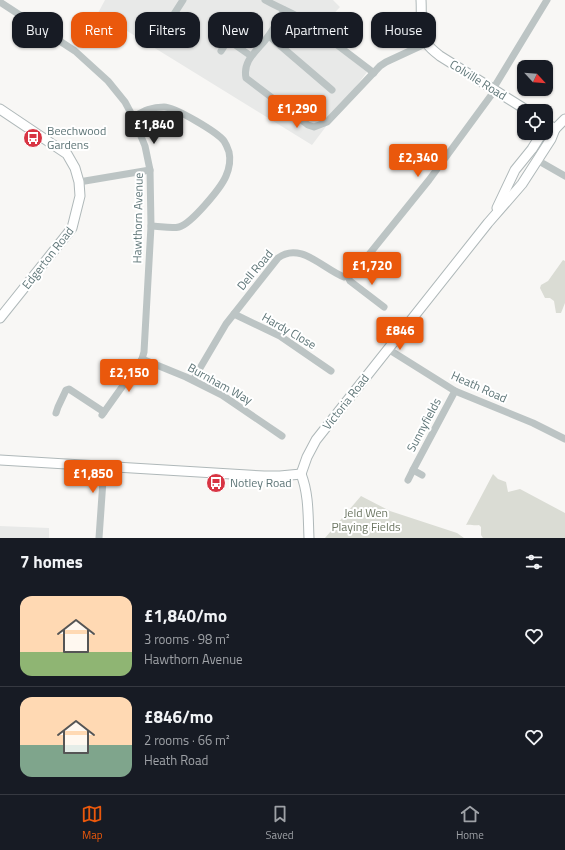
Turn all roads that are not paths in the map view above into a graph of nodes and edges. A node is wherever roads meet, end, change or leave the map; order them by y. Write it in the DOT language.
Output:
graph roads {
  1 [pos="183,0"];
  2 [pos="265,0"];
  3 [pos="422,0"];
  4 [pos="547,0"];
  5 [pos="0,2"];
  6 [pos="284,10"];
  7 [pos="175,12"];
  8 [pos="422,12"];
  9 [pos="269,36"];
  10 [pos="223,48"];
  11 [pos="240,48"];
  12 [pos="416,48"];
  13 [pos="432,48"];
  14 [pos="221,51"];
  15 [pos="252,56"];
  16 [pos="374,73"];
  17 [pos="332,90"];
  18 [pos="494,90"];
  19 [pos="517,104"];
  20 [pos="1,112"];
  21 [pos="133,117"];
  22 [pos="565,119"];
  23 [pos="553,128"];
  24 [pos="538,140"];
  25 [pos="550,140"];
  26 [pos="537,160"];
  27 [pos="150,170"];
  28 [pos="565,176"];
  29 [pos="79,182"];
  30 [pos="488,223"];
  31 [pos="151,226"];
  32 [pos="348,277"];
  33 [pos="384,307"];
  34 [pos="234,314"];
  35 [pos="0,318"];
  36 [pos="388,349"];
  37 [pos="142,359"];
  38 [pos="331,371"];
  39 [pos="193,380"];
  40 [pos="456,391"];
  41 [pos="56,413"];
  42 [pos="282,436"];
  43 [pos="565,439"];
  44 [pos="0,460"];
  45 [pos="104,466"];
  46 [pos="413,470"];
  47 [pos="301,474"];
  48 [pos="422,475"];
  49 [pos="408,480"];
  50 [pos="100,538"];
  51 [pos="309,538"];
  1 -- 7 [label="street"];
  2 -- 6 [label="street"];
  3 -- 8 [label="street"];
  4 -- 18 [label="street"];
  5 -- 21 [label="street, Hawthorn Avenue"];
  6 -- 9 [label="street"];
  6 -- 16 [label="street"];
  9 -- 15 [label="street"];
  9 -- 17 [label="street"];
  10 -- 14 [label="street"];
  11 -- 15 [label="street"];
  12 -- 16 [label="street"];
  13 -- 18 [label="street, Colville Road"];
  15 -- 16 [label="street"];
  18 -- 19 [label="street, Colville Road"];
  18 -- 32 [label="street"];
  20 -- 29 [label="street, Edgerton Road"];
  21 -- 27 [label="street, Hawthorn Avenue"];
  21 -- 31 [label="street"];
  22 -- 23 [label="street, Victoria Road"];
  24 -- 30 [label="street, Victoria Road"];
  25 -- 26 [label="street, Victoria Road"];
  26 -- 28 [label="street"];
  26 -- 30 [label="street, Victoria Road"];
  27 -- 29 [label="street"];
  27 -- 31 [label="street, Hawthorn Avenue"];
  29 -- 35 [label="street, Edgerton Road"];
  30 -- 36 [label="street, Victoria Road"];
  31 -- 37 [label="street, Hawthorn Avenue"];
  32 -- 33 [label="street, Dell Road"];
  32 -- 34 [label="street, Dell Road"];
  34 -- 38 [label="street, Hardy Close"];
  34 -- 39 [label="street, Dell Road"];
  36 -- 40 [label="street, Heath Road"];
  36 -- 47 [label="street, Victoria Road"];
  37 -- 39 [label="street, Burnham Way"];
  37 -- 41 [label="street, Hawthorn Avenue"];
  39 -- 42 [label="street, Burnham Way"];
  40 -- 43 [label="street, Heath Road"];
  40 -- 46 [label="street, Sunnyfields"];
  44 -- 45 [label="street"];
  45 -- 47 [label="street"];
  45 -- 50 [label="street"];
  46 -- 48 [label="street, Sunnyfields"];
  46 -- 49 [label="street, Sunnyfields"];
  47 -- 51 [label="street"];
}
